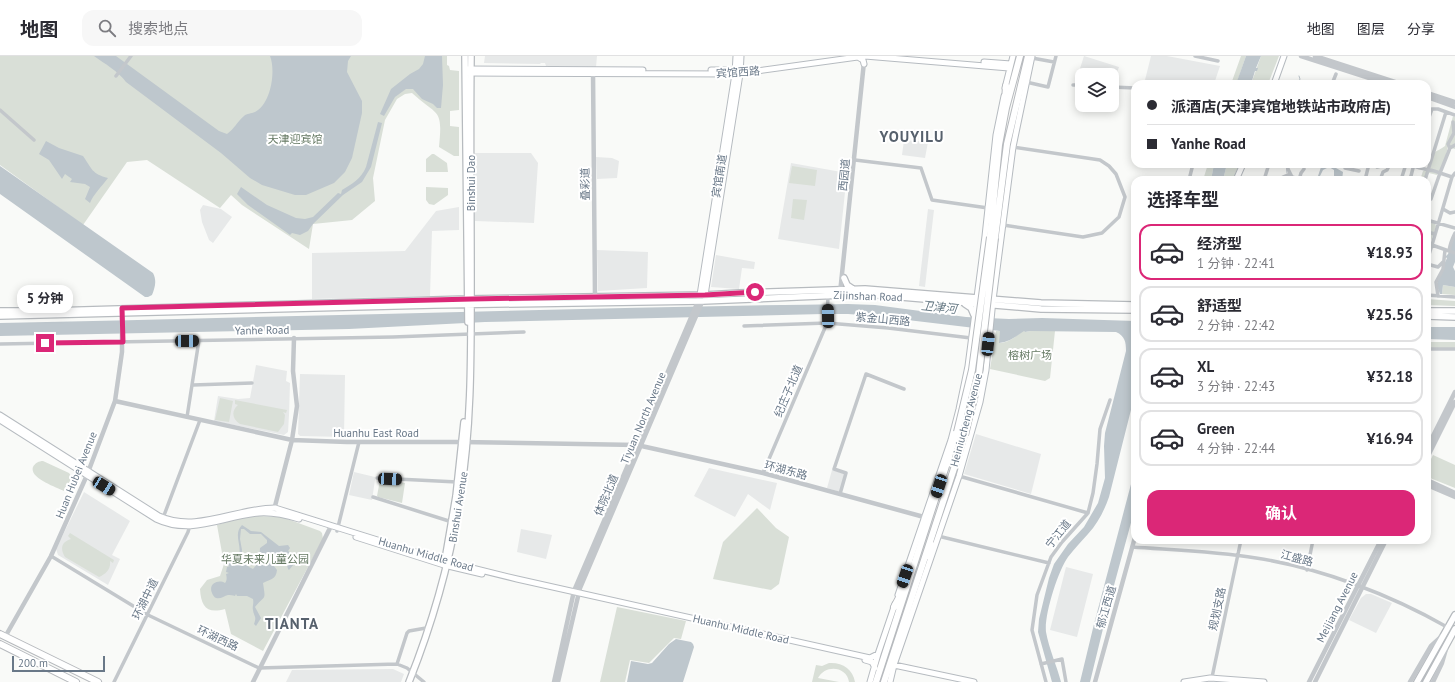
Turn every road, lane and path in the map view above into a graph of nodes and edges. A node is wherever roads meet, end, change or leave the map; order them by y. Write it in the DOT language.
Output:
graph roads {
  1 [pos="131,56"];
  2 [pos="465,56"];
  3 [pos="471,56"];
  4 [pos="736,56"];
  5 [pos="741,56"];
  6 [pos="843,56"];
  7 [pos="865,56"];
  8 [pos="908,56"];
  9 [pos="1013,56"];
  10 [pos="1020,56"];
  11 [pos="1056,56"];
  12 [pos="1196,56"];
  13 [pos="1281,56"];
  14 [pos="1284,56"];
  15 [pos="1301,56"];
  16 [pos="1315,56"];
  17 [pos="857,57"];
  18 [pos="1031,57"];
  19 [pos="1218,61"];
  20 [pos="1054,62"];
  21 [pos="865,64"];
  22 [pos="1010,66"];
  23 [pos="468,71"];
  24 [pos="593,72"];
  25 [pos="737,72"];
  26 [pos="1336,74"];
  27 [pos="116,76"];
  28 [pos="1272,80"];
  29 [pos="1275,80"];
  30 [pos="1334,80"];
  31 [pos="1376,80"];
  32 [pos="1389,80"];
  33 [pos="1026,82"];
  34 [pos="1006,86"];
  35 [pos="1119,87"];
  36 [pos="1131,88"];
  37 [pos="1431,95"];
  38 [pos="1431,96"];
  39 [pos="1017,101"];
  40 [pos="1455,102"];
  41 [pos="1455,107"];
  42 [pos="0,110"];
  43 [pos="1431,112"];
  44 [pos="1446,112"];
  45 [pos="1455,119"];
  46 [pos="1003,121"];
  47 [pos="34,140"];
  48 [pos="1455,145"];
  49 [pos="1014,147"];
  50 [pos="1450,148"];
  51 [pos="856,160"];
  52 [pos="1431,162"];
  53 [pos="1345,168"];
  54 [pos="1388,168"];
  55 [pos="1418,168"];
  56 [pos="1304,169"];
  57 [pos="1429,169"];
  58 [pos="1359,171"];
  59 [pos="1440,173"];
  60 [pos="1454,175"];
  61 [pos="1300,176"];
  62 [pos="1382,176"];
  63 [pos="1426,176"];
  64 [pos="1431,199"];
  65 [pos="988,208"];
  66 [pos="1443,209"];
  67 [pos="1455,212"];
  68 [pos="1431,221"];
  69 [pos="1439,223"];
  70 [pos="1003,225"];
  71 [pos="1455,228"];
  72 [pos="1431,233"];
  73 [pos="1455,233"];
  74 [pos="1435,234"];
  75 [pos="992,237"];
  76 [pos="1432,246"];
  77 [pos="1431,249"];
  78 [pos="1447,250"];
  79 [pos="1455,253"];
  80 [pos="1443,262"];
  81 [pos="1431,264"];
  82 [pos="1438,267"];
  83 [pos="1438,276"];
  84 [pos="843,278"];
  85 [pos="842,291"];
  86 [pos="856,292"];
  87 [pos="828,295"];
  88 [pos="1431,295"];
  89 [pos="1438,296"];
  90 [pos="1455,297"];
  91 [pos="595,298"];
  92 [pos="702,298"];
  93 [pos="469,299"];
  94 [pos="963,300"];
  95 [pos="976,301"];
  96 [pos="992,303"];
  97 [pos="985,305"];
  98 [pos="1131,305"];
  99 [pos="470,308"];
  100 [pos="1131,310"];
  101 [pos="1431,310"];
  102 [pos="0,311"];
  103 [pos="1455,311"];
  104 [pos="123,312"];
  105 [pos="974,315"];
  106 [pos="0,316"];
  107 [pos="1431,316"];
  108 [pos="991,317"];
  109 [pos="1455,317"];
  110 [pos="827,323"];
  111 [pos="470,326"];
  112 [pos="744,326"];
  113 [pos="524,332"];
  114 [pos="470,334"];
  115 [pos="294,338"];
  116 [pos="971,338"];
  117 [pos="123,340"];
  118 [pos="199,340"];
  119 [pos="0,344"];
  120 [pos="1431,349"];
  121 [pos="1455,349"];
  122 [pos="968,366"];
  123 [pos="986,370"];
  124 [pos="252,383"];
  125 [pos="193,385"];
  126 [pos="904,389"];
  127 [pos="1455,392"];
  128 [pos="1110,400"];
  129 [pos="115,401"];
  130 [pos="1455,402"];
  131 [pos="0,415"];
  132 [pos="187,417"];
  133 [pos="0,420"];
  134 [pos="200,420"];
  135 [pos="292,440"];
  136 [pos="1431,440"];
  137 [pos="359,442"];
  138 [pos="464,442"];
  139 [pos="639,445"];
  140 [pos="1431,450"];
  141 [pos="88,473"];
  142 [pos="763,473"];
  143 [pos="959,476"];
  144 [pos="377,478"];
  145 [pos="458,482"];
  146 [pos="1431,482"];
  147 [pos="1431,487"];
  148 [pos="1455,493"];
  149 [pos="840,494"];
  150 [pos="373,497"];
  151 [pos="1455,497"];
  152 [pos="274,511"];
  153 [pos="939,512"];
  154 [pos="1088,513"];
  155 [pos="924,517"];
  156 [pos="163,520"];
  157 [pos="452,522"];
  158 [pos="190,525"];
  159 [pos="330,527"];
  160 [pos="337,529"];
  161 [pos="938,536"];
  162 [pos="1133,544"];
  163 [pos="1240,544"];
  164 [pos="1312,544"];
  165 [pos="1379,544"];
  166 [pos="1384,544"];
  167 [pos="1132,547"];
  168 [pos="1238,555"];
  169 [pos="51,556"];
  170 [pos="930,557"];
  171 [pos="916,559"];
  172 [pos="444,563"];
  173 [pos="1049,563"];
  174 [pos="1307,570"];
  175 [pos="1360,586"];
  176 [pos="576,593"];
  177 [pos="894,607"];
  178 [pos="148,615"];
  179 [pos="1455,615"];
  180 [pos="1447,627"];
  181 [pos="426,628"];
  182 [pos="1455,629"];
  183 [pos="1443,634"];
  184 [pos="2,636"];
  185 [pos="1448,641"];
  186 [pos="0,645"];
  187 [pos="878,654"];
  188 [pos="397,664"];
  189 [pos="1041,664"];
  190 [pos="894,665"];
  191 [pos="260,668"];
  192 [pos="874,668"];
  193 [pos="411,672"];
  194 [pos="954,680"];
  195 [pos="1211,680"];
  196 [pos="424,681"];
  197 [pos="76,682"];
  198 [pos="98,682"];
  199 [pos="114,682"];
  200 [pos="253,682"];
  201 [pos="406,682"];
  202 [pos="409,682"];
  203 [pos="554,682"];
  204 [pos="558,682"];
  205 [pos="870,682"];
  206 [pos="876,682"];
  207 [pos="884,682"];
  208 [pos="890,682"];
  209 [pos="974,682"];
  210 [pos="1046,682"];
  211 [pos="1066,682"];
  212 [pos="1095,682"];
  213 [pos="1184,682"];
  214 [pos="1264,682"];
  215 [pos="1309,682"];
  216 [pos="1315,682"];
  217 [pos="1410,682"];
  218 [pos="1417,682"];
  219 [pos="1426,682"];
  220 [pos="1432,682"];
  1 -- 27 [label="street"];
  2 -- 23 [label="main road, Binshui Dao"];
  3 -- 23 [label="main road, Binshui Dao"];
  4 -- 25 [label="main road, 宾馆南道"];
  5 -- 25 [label="main road, 宾馆南道"];
  6 -- 25 [label="main road, 宾馆西路"];
  7 -- 17 [label="main road, 宾馆西路"];
  7 -- 21 [label="street, 西园道"];
  7 -- 22 [label="main road, 宾馆西路"];
  8 -- 22 [label="main road"];
  9 -- 22 [label="main road"];
  10 -- 46 [label="highway, Heiniucheng Avenue"];
  11 -- 20 [label="street"];
  12 -- 19 [label="street"];
  13 -- 28 [label="main road"];
  14 -- 29 [label="main road"];
  15 -- 31 [label="street"];
  16 -- 32 [label="street"];
  17 -- 21 [label="main road"];
  17 -- 25 [label="main road, 宾馆西路"];
  18 -- 20 [label="street"];
  18 -- 33 [label="main road"];
  18 -- 39 [label="highway, Heiniucheng Avenue"];
  20 -- 33 [label="street"];
  21 -- 51 [label="street, 西园道"];
  22 -- 34 [label="main road"];
  23 -- 24 [label="main road, 宾馆西路"];
  23 -- 93 [label="main road, Binshui Dao"];
  24 -- 25 [label="main road, 宾馆西路"];
  24 -- 91 [label="street, 叠彩道"];
  25 -- 92 [label="main road, 宾馆南道"];
  26 -- 30 [label="street"];
  33 -- 39 [label="highway"];
  33 -- 49 [label="main road"];
  34 -- 46 [label="highway"];
  34 -- 65 [label="main road"];
  35 -- 36 [label="street"];
  37 -- 40 [label="street"];
  38 -- 41 [label="street"];
  39 -- 75 [label="highway, Heiniucheng Avenue"];
  42 -- 47 [label="street"];
  43 -- 44 [label="street"];
  44 -- 45 [label="street"];
  44 -- 52 [label="street"];
  45 -- 50 [label="street"];
  46 -- 75 [label="highway, Heiniucheng Avenue"];
  48 -- 50 [label="street"];
  49 -- 70 [label="main road"];
  49 -- 70 [label="street"];
  50 -- 59 [label="street"];
  51 -- 65 [label="street"];
  51 -- 84 [label="street, 西园道"];
  53 -- 58 [label="street"];
  54 -- 62 [label="street"];
  55 -- 57 [label="street"];
  56 -- 61 [label="street"];
  57 -- 59 [label="street"];
  57 -- 63 [label="street"];
  59 -- 60 [label="street"];
  59 -- 64 [label="street"];
  60 -- 66 [label="street"];
  65 -- 95 [label="main road"];
  66 -- 67 [label="street"];
  66 -- 69 [label="street"];
  68 -- 69 [label="street"];
  69 -- 71 [label="street"];
  69 -- 74 [label="street"];
  70 -- 96 [label="main road"];
  72 -- 74 [label="street"];
  73 -- 78 [label="street"];
  74 -- 76 [label="street"];
  75 -- 153 [label="highway, Heiniucheng Avenue, bridge"];
  75 -- 171 [label="highway, Heiniucheng Avenue, bridge"];
  76 -- 77 [label="street"];
  76 -- 78 [label="street"];
  78 -- 79 [label="street"];
  78 -- 80 [label="street"];
  80 -- 82 [label="street"];
  80 -- 83 [label="street"];
  81 -- 82 [label="street"];
  82 -- 83 [label="street"];
  83 -- 89 [label="street"];
  84 -- 85 [label="street, 西园道"];
  84 -- 86 [label="main road"];
  85 -- 86 [label="main road, Zijinshan Road"];
  85 -- 87 [label="main road, Zijinshan Road"];
  86 -- 94 [label="main road, Zijinshan Road"];
  87 -- 92 [label="main road, Zijinshan Road"];
  87 -- 110 [label="street, 纪庄子北道"];
  88 -- 89 [label="street"];
  89 -- 90 [label="street"];
  91 -- 92 [label="main road, Zijinshan Road"];
  91 -- 93 [label="main road, Zijinshan Road"];
  92 -- 99 [label="main road, Zijinshan Road"];
  92 -- 139 [label="street, Tiyuan North Avenue"];
  93 -- 99 [label="main road, Binshui Dao"];
  93 -- 104 [label="main road, Zijinshan Road"];
  94 -- 95 [label="main road, Zijinshan Road"];
  94 -- 105 [label="main road"];
  95 -- 96 [label="main road, Zijinshan Road"];
  95 -- 97 [label="main road, Zijinshan Road"];
  95 -- 105 [label="main road"];
  96 -- 97 [label="main road, Zijinshan Road"];
  96 -- 98 [label="main road, Zijinshan Road"];
  96 -- 100 [label="main road, Zijinshan Road"];
  96 -- 108 [label="main road"];
  97 -- 108 [label="main road"];
  99 -- 104 [label="main road, Zijinshan Road"];
  99 -- 111 [label="main road, Binshui Dao"];
  101 -- 103 [label="main road"];
  102 -- 104 [label="main road, Zijinshan Road"];
  104 -- 106 [label="main road, Zijinshan Road"];
  104 -- 117 [label="street, Huan Hubei Avenue"];
  105 -- 116 [label="main road, Heiniucheng Avenue"];
  107 -- 109 [label="main road"];
  108 -- 123 [label="main road, Heiniucheng Avenue"];
  110 -- 112 [label="street, 紫金山西路"];
  110 -- 116 [label="street, 紫金山西路"];
  110 -- 142 [label="street, 纪庄子北道"];
  111 -- 114 [label="main road, Binshui Avenue"];
  113 -- 114 [label="street, Yanhe Road"];
  114 -- 115 [label="street, Yanhe Road"];
  114 -- 138 [label="main road, Binshui Avenue"];
  115 -- 118 [label="street, Yanhe Road"];
  115 -- 135 [label="street"];
  116 -- 122 [label="main road, Heiniucheng Avenue"];
  117 -- 118 [label="street, Yanhe Road"];
  117 -- 119 [label="street, Yanhe Road"];
  117 -- 129 [label="street, Huan Hubei Avenue"];
  118 -- 125 [label="street"];
  120 -- 121 [label="street"];
  122 -- 123 [label="main road"];
  122 -- 155 [label="main road, Heiniucheng Avenue"];
  123 -- 143 [label="main road, Heiniucheng Avenue"];
  124 -- 125 [label="street"];
  125 -- 132 [label="street"];
  126 -- 149 [label="street"];
  127 -- 136 [label="street"];
  128 -- 154 [label="street"];
  129 -- 132 [label="street, Huanhu East Road"];
  129 -- 141 [label="street, Huan Hubei Avenue"];
  130 -- 140 [label="street"];
  131 -- 141 [label="main road, Huanhu Middle Road"];
  132 -- 134 [label="street, Huanhu East Road"];
  133 -- 141 [label="main road, Huanhu Middle Road"];
  134 -- 135 [label="street, Huanhu East Road"];
  134 -- 156 [label="street"];
  135 -- 137 [label="street, Huanhu East Road"];
  135 -- 152 [label="street"];
  137 -- 138 [label="street, Huanhu East Road"];
  137 -- 160 [label="street"];
  138 -- 139 [label="street, Huanhu East Road"];
  138 -- 145 [label="main road, Binshui Avenue"];
  138 -- 172 [label="main road, Binshui Avenue"];
  139 -- 142 [label="street, 环湖东路"];
  139 -- 176 [label="street, Tiyuan North Avenue"];
  141 -- 156 [label="main road, Huanhu Middle Road"];
  141 -- 169 [label="street, Huan Hubei Avenue"];
  142 -- 149 [label="street, 环湖东路"];
  143 -- 154 [label="street"];
  143 -- 161 [label="main road, Heiniucheng Avenue"];
  144 -- 145 [label="street"];
  145 -- 157 [label="main road, Binshui Avenue"];
  146 -- 148 [label="street"];
  147 -- 151 [label="street"];
  149 -- 155 [label="street, 环湖东路"];
  150 -- 157 [label="street"];
  152 -- 158 [label="main road, Huanhu Middle Road"];
  152 -- 159 [label="main road, Huanhu Middle Road"];
  153 -- 170 [label="highway"];
  153 -- 207 [label="highway, Heiniucheng Avenue"];
  154 -- 173 [label="street, 宁江道"];
  155 -- 177 [label="main road, Heiniucheng Avenue"];
  156 -- 158 [label="main road, Huanhu Middle Road"];
  157 -- 172 [label="main road, Binshui Avenue"];
  158 -- 178 [label="street, 环湖中道"];
  159 -- 160 [label="main road, Huanhu Middle Road"];
  159 -- 191 [label="street"];
  160 -- 172 [label="main road, Huanhu Middle Road"];
  161 -- 170 [label="main road, Heiniucheng Avenue"];
  161 -- 173 [label="street"];
  162 -- 167 [label="street, 郁江西道"];
  163 -- 168 [label="street, 规划支路"];
  164 -- 174 [label="street"];
  165 -- 175 [label="street, Meijiang Avenue"];
  166 -- 175 [label="street, Meijiang Avenue"];
  167 -- 168 [label="street, 江盛路"];
  167 -- 212 [label="street, 郁江西道"];
  168 -- 174 [label="street, 江盛路"];
  168 -- 195 [label="street, 规划支路"];
  169 -- 178 [label="street, 环湖西路"];
  169 -- 184 [label="street, Huan Hubei Avenue"];
  170 -- 190 [label="main road, Heiniucheng Avenue"];
  171 -- 177 [label="highway"];
  171 -- 206 [label="highway, Heiniucheng Avenue"];
  172 -- 176 [label="main road, Huanhu Middle Road"];
  172 -- 181 [label="main road, Binshui Avenue"];
  172 -- 193 [label="main road, Binshui Avenue"];
  173 -- 189 [label="street, 宁江道"];
  174 -- 175 [label="street, 江盛路"];
  175 -- 180 [label="street, 江盛路"];
  175 -- 215 [label="street, Meijiang Avenue"];
  175 -- 216 [label="street, Meijiang Avenue"];
  176 -- 187 [label="main road, Huanhu Middle Road"];
  176 -- 192 [label="main road, Huanhu Middle Road"];
  176 -- 203 [label="street"];
  176 -- 204 [label="street, Tiyuan North Avenue"];
  177 -- 187 [label="main road, Heiniucheng Avenue"];
  178 -- 191 [label="street, 环湖西路"];
  178 -- 199 [label="street, 环湖中道"];
  179 -- 180 [label="main road"];
  180 -- 183 [label="main road"];
  181 -- 188 [label="street"];
  181 -- 193 [label="main road, Binshui Avenue"];
  182 -- 185 [label="main road"];
  183 -- 217 [label="street"];
  183 -- 218 [label="main road"];
  184 -- 198 [label="highway"];
  185 -- 219 [label="main road"];
  185 -- 220 [label="street"];
  186 -- 197 [label="highway"];
  187 -- 192 [label="main road, Heiniucheng Avenue"];
  188 -- 191 [label="street, 环湖西路"];
  188 -- 193 [label="street, 环湖西路"];
  189 -- 210 [label="street, 宁江道"];
  189 -- 211 [label="street"];
  190 -- 194 [label="main road"];
  190 -- 208 [label="main road"];
  191 -- 200 [label="street"];
  192 -- 205 [label="main road, Heiniucheng Avenue"];
  193 -- 196 [label="street, 环湖西路"];
  193 -- 201 [label="main road"];
  193 -- 202 [label="main road, Binshui Avenue"];
  194 -- 209 [label="main road"];
  195 -- 213 [label="main road"];
  195 -- 214 [label="main road"];
}
